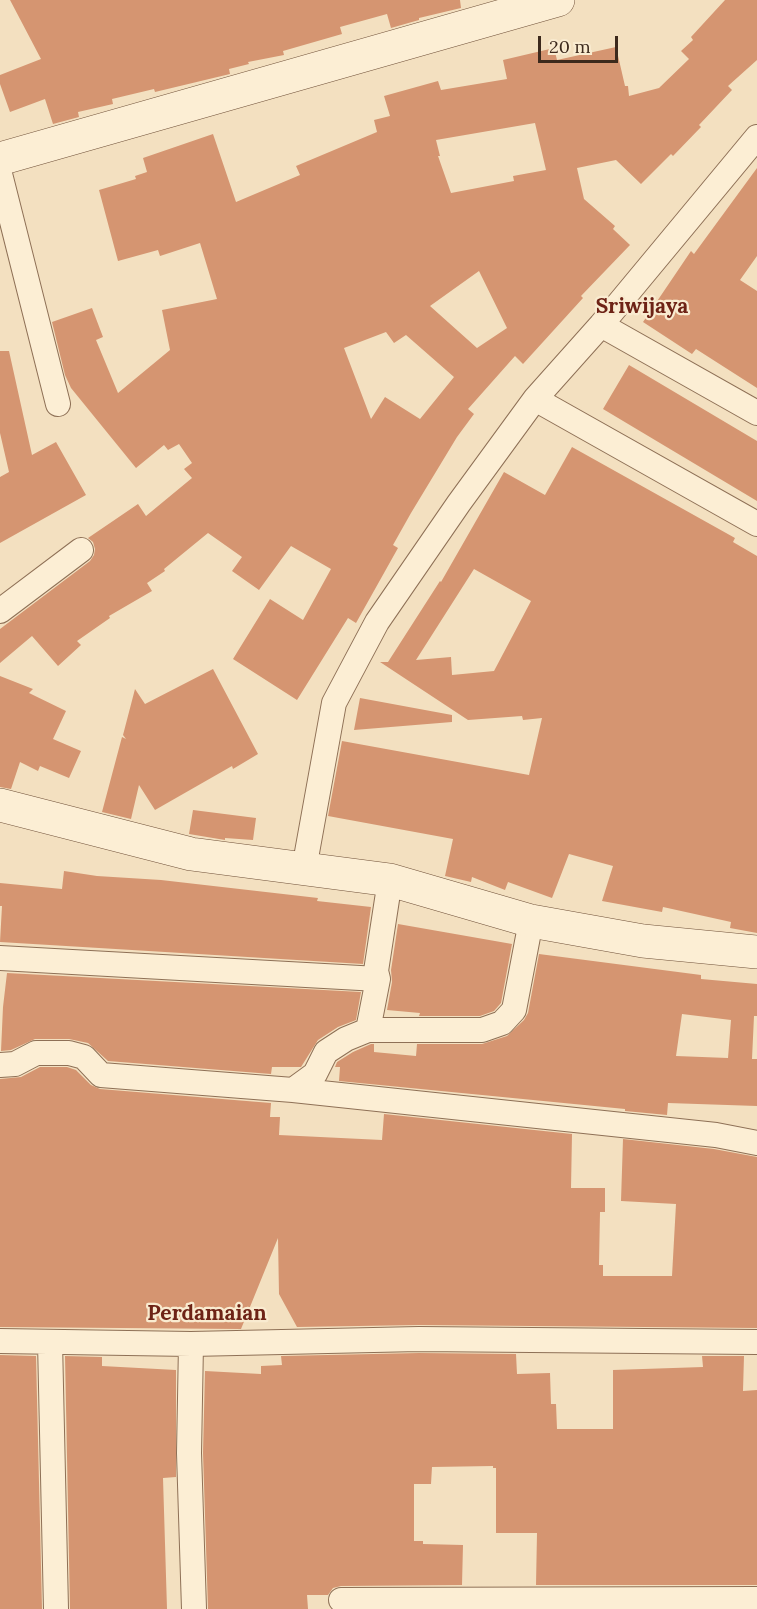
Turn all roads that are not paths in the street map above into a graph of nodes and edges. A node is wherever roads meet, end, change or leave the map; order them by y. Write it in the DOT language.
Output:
graph roads {
  1 [pos="558,0"];
  2 [pos="757,137"];
  3 [pos="0,159"];
  4 [pos="0,174"];
  5 [pos="601,325"];
  6 [pos="535,399"];
  7 [pos="58,404"];
  8 [pos="757,413"];
  9 [pos="757,524"];
  10 [pos="81,550"];
  11 [pos="0,611"];
  12 [pos="0,805"];
  13 [pos="304,868"];
  14 [pos="390,880"];
  15 [pos="531,921"];
  16 [pos="757,952"];
  17 [pos="0,957"];
  18 [pos="378,979"];
  19 [pos="368,1030"];
  20 [pos="0,1065"];
  21 [pos="293,1090"];
  22 [pos="757,1143"];
  23 [pos="0,1341"];
  24 [pos="50,1342"];
  25 [pos="757,1342"];
  26 [pos="191,1344"];
  27 [pos="757,1599"];
  28 [pos="341,1600"];
  29 [pos="56,1609"];
  30 [pos="194,1609"];
  1 -- 3 [label="street"];
  2 -- 5 [label="street"];
  4 -- 7 [label="street"];
  5 -- 6 [label="street"];
  5 -- 8 [label="street"];
  6 -- 9 [label="street"];
  6 -- 13 [label="street"];
  10 -- 11 [label="street"];
  12 -- 13 [label="street"];
  13 -- 14 [label="street"];
  14 -- 15 [label="street"];
  14 -- 18 [label="street"];
  15 -- 16 [label="street"];
  15 -- 19 [label="street"];
  17 -- 18 [label="street"];
  18 -- 19 [label="street"];
  19 -- 21 [label="street"];
  20 -- 21 [label="street"];
  21 -- 22 [label="street"];
  23 -- 24 [label="street"];
  24 -- 26 [label="street"];
  24 -- 29 [label="street"];
  25 -- 26 [label="street"];
  26 -- 30 [label="street"];
  27 -- 28 [label="street"];
}
